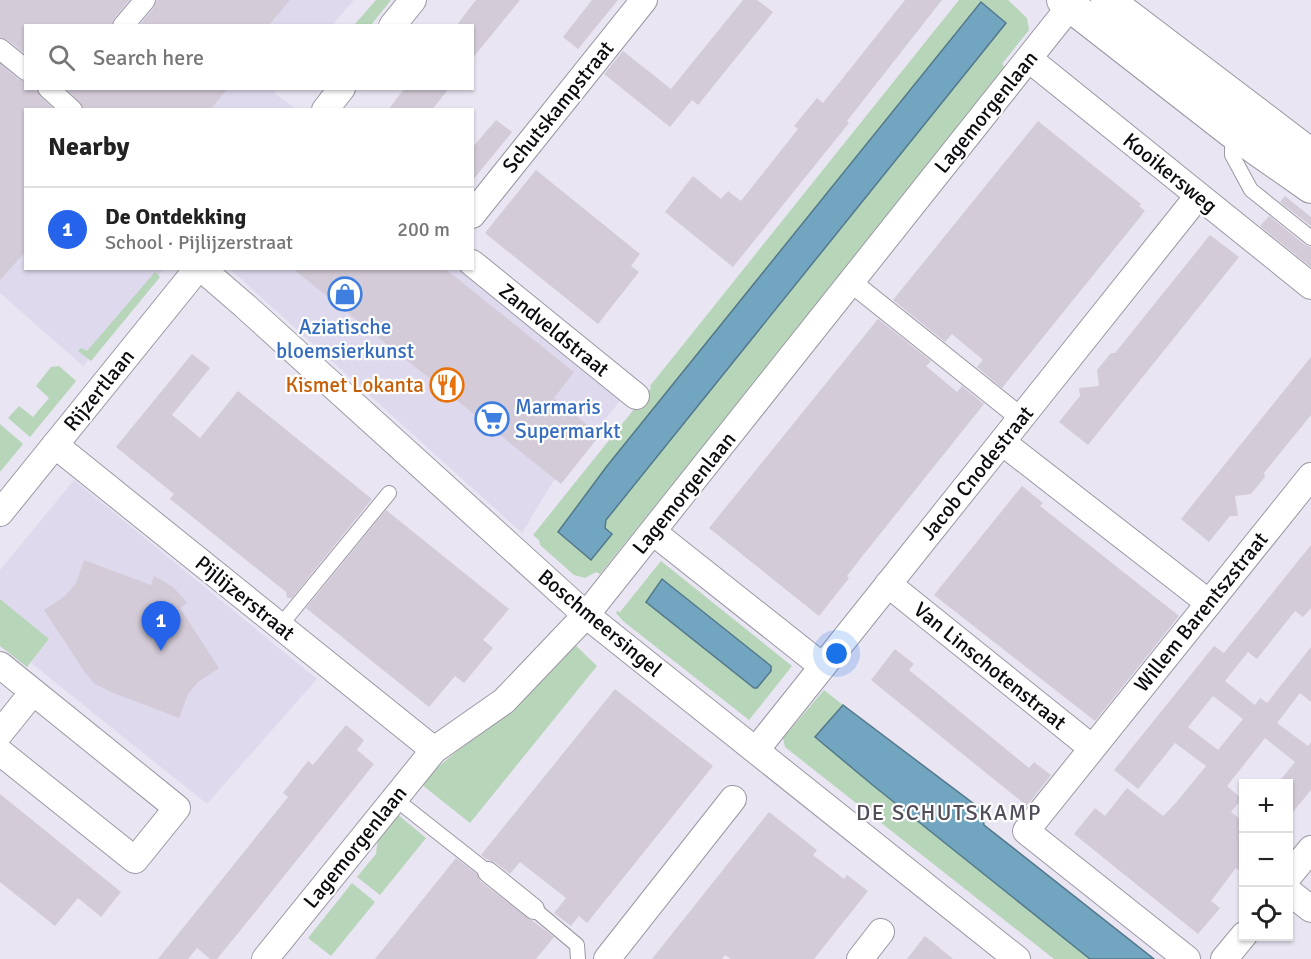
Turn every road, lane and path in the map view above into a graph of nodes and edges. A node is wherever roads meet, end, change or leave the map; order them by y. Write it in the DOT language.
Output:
graph roads {
  1 [pos="145,0"];
  2 [pos="413,0"];
  3 [pos="644,0"];
  4 [pos="1107,0"];
  5 [pos="1070,2"];
  6 [pos="125,24"];
  7 [pos="394,24"];
  8 [pos="0,49"];
  9 [pos="1029,59"];
  10 [pos="24,68"];
  11 [pos="340,90"];
  12 [pos="327,108"];
  13 [pos="1232,131"];
  14 [pos="1311,154"];
  15 [pos="1311,187"];
  16 [pos="1198,196"];
  17 [pos="474,212"];
  18 [pos="1311,238"];
  19 [pos="474,265"];
  20 [pos="197,270"];
  21 [pos="201,270"];
  22 [pos="851,282"];
  23 [pos="1311,286"];
  24 [pos="636,396"];
  25 [pos="1021,418"];
  26 [pos="1002,442"];
  27 [pos="55,446"];
  28 [pos="1311,476"];
  29 [pos="389,493"];
  30 [pos="0,513"];
  31 [pos="653,532"];
  32 [pos="888,584"];
  33 [pos="1209,603"];
  34 [pos="586,615"];
  35 [pos="280,626"];
  36 [pos="0,665"];
  37 [pos="822,666"];
  38 [pos="33,692"];
  39 [pos="0,733"];
  40 [pos="1092,748"];
  41 [pos="434,750"];
  42 [pos="756,750"];
  43 [pos="0,752"];
  44 [pos="394,798"];
  45 [pos="734,799"];
  46 [pos="1311,849"];
  47 [pos="1293,871"];
  48 [pos="488,872"];
  49 [pos="1293,895"];
  50 [pos="534,909"];
  51 [pos="1311,909"];
  52 [pos="881,932"];
  53 [pos="1239,940"];
  54 [pos="265,959"];
  55 [pos="578,959"];
  56 [pos="607,959"];
  57 [pos="860,959"];
  58 [pos="1017,959"];
  59 [pos="1187,959"];
  60 [pos="1224,959"];
  1 -- 6 [label="street"];
  2 -- 7 [label="street"];
  3 -- 17 [label="street, Schutskampstraat"];
  4 -- 14 [label="street"];
  5 -- 9 [label="street, Lagemorgenlaan"];
  5 -- 13 [label="street"];
  8 -- 10 [label="street"];
  9 -- 16 [label="street, Kooikersweg"];
  9 -- 22 [label="street, Lagemorgenlaan"];
  11 -- 12 [label="street"];
  13 -- 15 [label="street"];
  13 -- 18 [label="lane"];
  16 -- 23 [label="street, Kooikersweg"];
  16 -- 25 [label="street, Jacob Cnodestraat"];
  19 -- 24 [label="street, Zandveldstraat"];
  20 -- 27 [label="street, Rijzertlaan"];
  21 -- 34 [label="street, Boschmeersingel"];
  22 -- 25 [label="street"];
  22 -- 31 [label="street, Lagemorgenlaan"];
  25 -- 26 [label="street, Jacob Cnodestraat"];
  26 -- 32 [label="street, Jacob Cnodestraat"];
  26 -- 33 [label="street"];
  27 -- 30 [label="street, Rijzertlaan"];
  27 -- 35 [label="street, Pijlijzerstraat"];
  28 -- 33 [label="street, Willem Barentszstraat"];
  29 -- 35 [label="lane"];
  31 -- 34 [label="street, Lagemorgenlaan"];
  31 -- 37 [label="street"];
  32 -- 37 [label="street, Jacob Cnodestraat"];
  32 -- 40 [label="street, Van Linschotenstraat"];
  33 -- 40 [label="street, Willem Barentszstraat"];
  34 -- 41 [label="street, Lagemorgenlaan"];
  34 -- 42 [label="street, Boschmeersingel"];
  35 -- 41 [label="street, Pijlijzerstraat"];
  36 -- 38 [label="street"];
  37 -- 42 [label="street, Jacob Cnodestraat"];
  38 -- 39 [label="street"];
  38 -- 43 [label="street"];
  40 -- 59 [label="street"];
  41 -- 44 [label="street, Lagemorgenlaan"];
  42 -- 58 [label="street, Boschmeersingel"];
  44 -- 48 [label="lane"];
  44 -- 54 [label="street, Lagemorgenlaan"];
  45 -- 56 [label="street"];
  46 -- 47 [label="street"];
  48 -- 50 [label="street"];
  49 -- 51 [label="street"];
  50 -- 55 [label="lane"];
  52 -- 57 [label="street"];
  53 -- 60 [label="street"];
}
